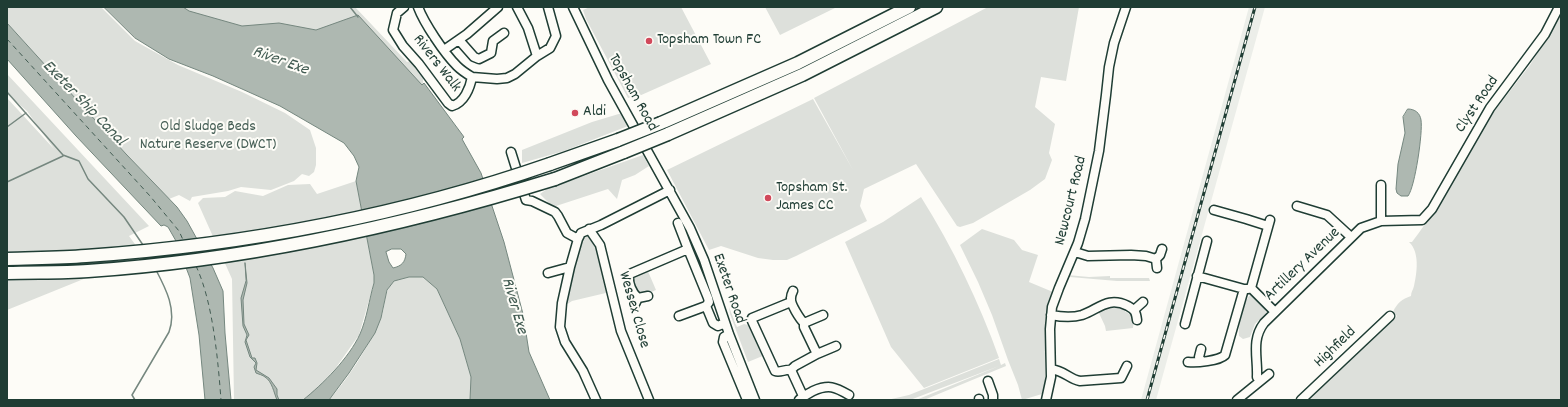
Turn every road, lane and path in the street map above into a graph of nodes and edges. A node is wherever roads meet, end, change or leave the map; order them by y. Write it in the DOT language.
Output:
graph roads {
  1 [pos="404,7"];
  2 [pos="418,7"];
  3 [pos="498,7"];
  4 [pos="517,7"];
  5 [pos="548,7"];
  6 [pos="573,7"];
  7 [pos="909,7"];
  8 [pos="936,7"];
  9 [pos="1126,7"];
  10 [pos="1559,7"];
  11 [pos="504,33"];
  12 [pos="459,40"];
  13 [pos="444,50"];
  14 [pos="537,56"];
  15 [pos="472,77"];
  16 [pos="511,152"];
  17 [pos="1381,185"];
  18 [pos="670,190"];
  19 [pos="1297,206"];
  20 [pos="1214,210"];
  21 [pos="1422,220"];
  22 [pos="1381,221"];
  23 [pos="678,223"];
  24 [pos="589,229"];
  25 [pos="1351,237"];
  26 [pos="578,239"];
  27 [pos="1207,241"];
  28 [pos="688,249"];
  29 [pos="1162,249"];
  30 [pos="1075,252"];
  31 [pos="7,259"];
  32 [pos="1156,259"];
  33 [pos="570,266"];
  34 [pos="1157,268"];
  35 [pos="7,273"];
  36 [pos="548,273"];
  37 [pos="1197,276"];
  38 [pos="1247,289"];
  39 [pos="793,291"];
  40 [pos="648,296"];
  41 [pos="638,298"];
  42 [pos="791,302"];
  43 [pos="1143,302"];
  44 [pos="634,306"];
  45 [pos="706,306"];
  46 [pos="1134,310"];
  47 [pos="1275,312"];
  48 [pos="823,315"];
  49 [pos="1051,315"];
  50 [pos="679,316"];
  51 [pos="1390,316"];
  52 [pos="1136,320"];
  53 [pos="726,323"];
  54 [pos="804,323"];
  55 [pos="1184,324"];
  56 [pos="729,334"];
  57 [pos="836,346"];
  58 [pos="1201,349"];
  59 [pos="817,354"];
  60 [pos="1201,361"];
  61 [pos="1188,362"];
  62 [pos="1127,366"];
  63 [pos="1051,369"];
  64 [pos="791,370"];
  65 [pos="1269,374"];
  66 [pos="988,381"];
  67 [pos="1260,381"];
  68 [pos="849,395"];
  69 [pos="801,398"];
  70 [pos="596,400"];
  71 [pos="649,400"];
  72 [pos="747,400"];
  73 [pos="755,400"];
  74 [pos="993,400"];
  75 [pos="1046,400"];
  76 [pos="1237,400"];
  77 [pos="1301,400"];
  1 -- 15 [label="street, Rivers Walk"];
  2 -- 13 [label="street"];
  3 -- 12 [label="street"];
  4 -- 14 [label="street"];
  5 -- 14 [label="street"];
  6 -- 18 [label="street, Topsham Road"];
  7 -- 31 [label="highway, bridge"];
  8 -- 35 [label="highway, bridge"];
  9 -- 30 [label="street, Newcourt Road"];
  10 -- 21 [label="street, Clyst Road"];
  11 -- 12 [label="street"];
  12 -- 13 [label="street"];
  13 -- 15 [label="street"];
  14 -- 15 [label="street"];
  16 -- 26 [label="street"];
  17 -- 22 [label="street"];
  18 -- 24 [label="street"];
  18 -- 53 [label="street, Exeter Road"];
  19 -- 25 [label="street"];
  20 -- 38 [label="street"];
  21 -- 22 [label="street, Artillery Avenue"];
  22 -- 25 [label="street, Artillery Avenue"];
  23 -- 28 [label="street"];
  24 -- 26 [label="street"];
  24 -- 71 [label="street, Wessex Close"];
  25 -- 47 [label="street, Artillery Avenue"];
  26 -- 33 [label="street"];
  27 -- 37 [label="street"];
  28 -- 41 [label="street"];
  28 -- 45 [label="street"];
  29 -- 32 [label="street"];
  30 -- 32 [label="street"];
  30 -- 49 [label="street, Newcourt Road"];
  32 -- 34 [label="street"];
  33 -- 36 [label="street"];
  33 -- 70 [label="street"];
  37 -- 38 [label="street"];
  37 -- 55 [label="street"];
  38 -- 47 [label="street"];
  38 -- 60 [label="street"];
  39 -- 42 [label="street"];
  40 -- 41 [label="street"];
  41 -- 44 [label="street"];
  42 -- 54 [label="street"];
  42 -- 64 [label="street"];
  43 -- 46 [label="street"];
  45 -- 50 [label="street"];
  45 -- 53 [label="street"];
  46 -- 49 [label="street"];
  46 -- 52 [label="street"];
  47 -- 67 [label="street, Artillery Avenue"];
  48 -- 54 [label="street"];
  49 -- 63 [label="street, Newcourt Road"];
  51 -- 77 [label="street, Highfield"];
  53 -- 56 [label="street, Exeter Road"];
  54 -- 59 [label="street"];
  56 -- 72 [label="street"];
  56 -- 73 [label="street, Exeter Road"];
  57 -- 59 [label="street"];
  58 -- 60 [label="street"];
  59 -- 64 [label="street"];
  60 -- 61 [label="street"];
  62 -- 63 [label="street"];
  63 -- 75 [label="street, Newcourt Road"];
  64 -- 69 [label="street"];
  65 -- 67 [label="street"];
  66 -- 74 [label="street"];
  67 -- 76 [label="street"];
  68 -- 69 [label="street"];
}
